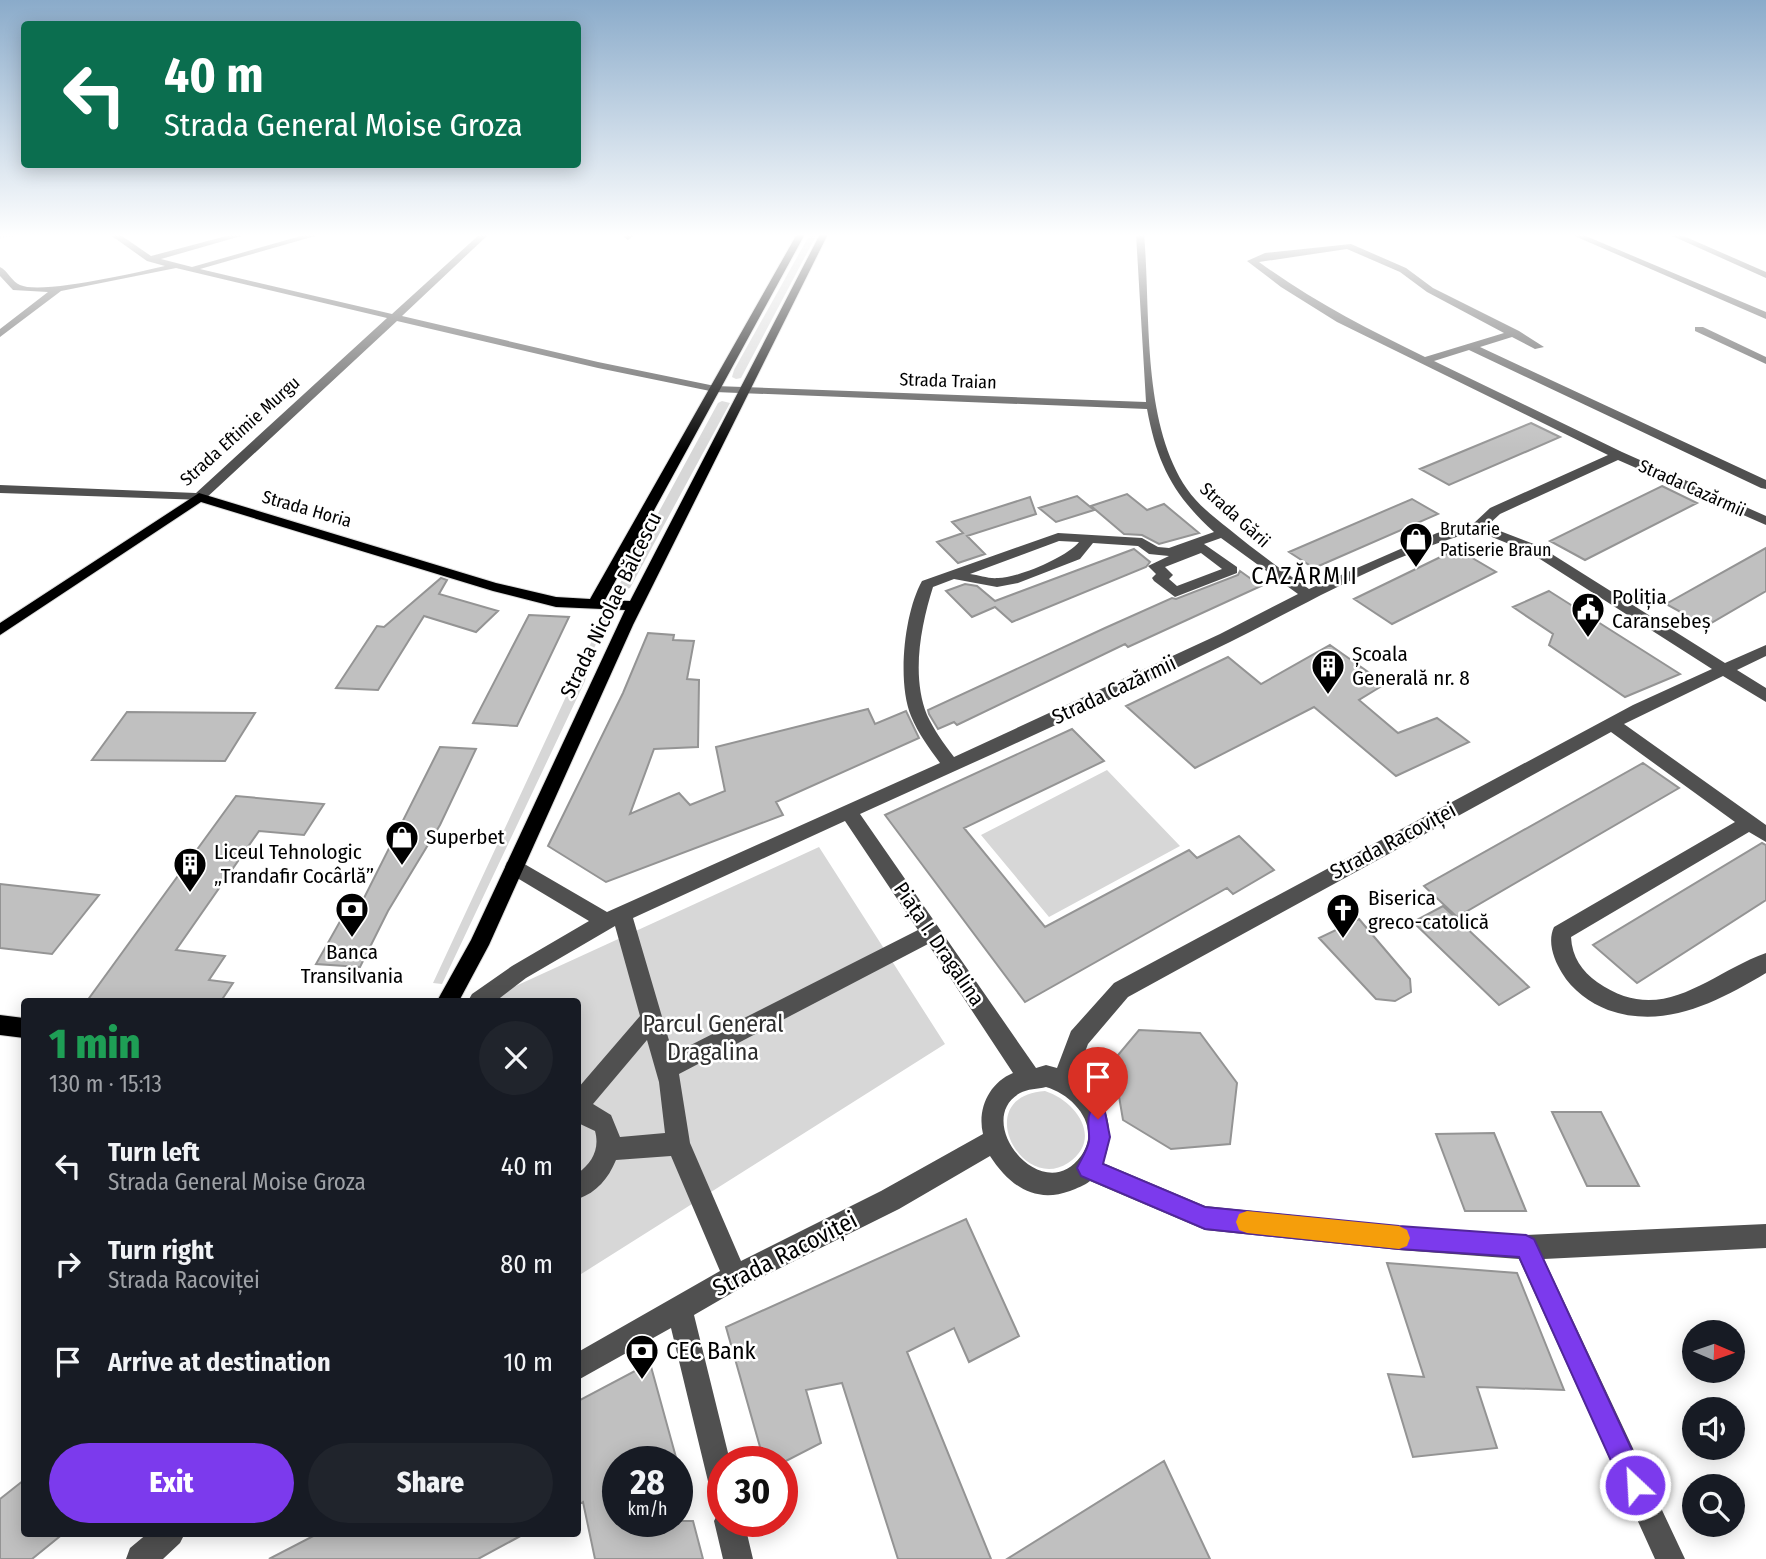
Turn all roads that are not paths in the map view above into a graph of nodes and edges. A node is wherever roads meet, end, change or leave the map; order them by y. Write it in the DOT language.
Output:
graph roads {
  1 [pos="35,307"];
  2 [pos="355,307"];
  3 [pos="404,307"];
  4 [pos="761,307"];
  5 [pos="787,307"];
  6 [pos="1145,307"];
  7 [pos="1319,307"];
  8 [pos="1463,307"];
  9 [pos="1744,307"];
  10 [pos="394,316"];
  11 [pos="1766,316"];
  12 [pos="1699,329"];
  13 [pos="1515,333"];
  14 [pos="0,334"];
  15 [pos="1469,346"];
  16 [pos="1539,347"];
  17 [pos="1422,361"];
  18 [pos="1766,361"];
  19 [pos="715,389"];
  20 [pos="744,391"];
  21 [pos="1152,406"];
  22 [pos="1618,455"];
  23 [pos="1766,485"];
  24 [pos="0,489"];
  25 [pos="199,497"];
  26 [pos="1766,522"];
  27 [pos="1478,527"];
  28 [pos="1225,532"];
  29 [pos="1090,538"];
  30 [pos="1203,548"];
  31 [pos="954,575"];
  32 [pos="1308,595"];
  33 [pos="596,602"];
  34 [pos="635,606"];
  35 [pos="0,629"];
  36 [pos="1766,650"];
  37 [pos="1725,669"];
  38 [pos="1766,696"];
  39 [pos="1612,724"];
  40 [pos="951,766"];
  41 [pos="849,812"];
  42 [pos="1758,829"];
  43 [pos="514,867"];
  44 [pos="614,918"];
  45 [pos="931,933"];
  46 [pos="1766,962"];
  47 [pos="451,998"];
  48 [pos="483,998"];
  49 [pos="652,1018"];
  50 [pos="0,1025"];
  51 [pos="21,1028"];
  52 [pos="666,1069"];
  53 [pos="1029,1077"];
  54 [pos="1063,1081"];
  55 [pos="581,1101"];
  56 [pos="581,1113"];
  57 [pos="993,1141"];
  58 [pos="678,1144"];
  59 [pos="608,1149"];
  60 [pos="1088,1168"];
  61 [pos="581,1185"];
  62 [pos="1766,1236"];
  63 [pos="1526,1247"];
  64 [pos="735,1277"];
  65 [pos="680,1310"];
  66 [pos="581,1365"];
  67 [pos="712,1446"];
  68 [pos="166,1537"];
  69 [pos="733,1537"];
  70 [pos="141,1559"];
  71 [pos="738,1559"];
  72 [pos="1670,1559"];
  1 -- 14 [label="street"];
  2 -- 10 [label="street, Strada Traian"];
  3 -- 10 [label="street, Strada Eftimie Murgu"];
  4 -- 19 [label="main road, Strada Nicolae Bălcescu"];
  5 -- 20 [label="main road, Strada Nicolae Bălcescu"];
  6 -- 21 [label="street, Strada Gării"];
  7 -- 17 [label="street, Strada Cazărmii"];
  8 -- 13 [label="street, Strada Cazărmii"];
  9 -- 11 [label="street"];
  10 -- 19 [label="street, Strada Traian"];
  10 -- 25 [label="street, Strada Eftimie Murgu"];
  12 -- 18 [label="street"];
  13 -- 15 [label="street"];
  13 -- 16 [label="street, Strada Cazărmii"];
  15 -- 17 [label="street"];
  15 -- 23 [label="street"];
  17 -- 22 [label="street, Strada Cazărmii"];
  19 -- 20 [label="street, Strada Traian"];
  19 -- 33 [label="main road, Strada Nicolae Bălcescu"];
  20 -- 21 [label="street, Strada Traian"];
  20 -- 34 [label="main road, Strada Nicolae Bălcescu"];
  21 -- 28 [label="street, Strada Gării"];
  22 -- 26 [label="street, Strada Cazărmii"];
  22 -- 27 [label="street, Strada Cazărmii"];
  24 -- 25 [label="street, Strada Horia"];
  25 -- 33 [label="main road, Strada Horia"];
  25 -- 35 [label="main road, Strada Eftimie Murgu"];
  27 -- 32 [label="street, Strada Cazărmii"];
  27 -- 37 [label="street"];
  28 -- 29 [label="street"];
  28 -- 32 [label="street, Strada Gării"];
  29 -- 31 [label="street"];
  29 -- 31 [label="street"];
  30 -- 30 [label="street"];
  31 -- 40 [label="street"];
  32 -- 40 [label="street, Strada Cazărmii"];
  33 -- 34 [label="main road, Strada Horia"];
  34 -- 43 [label="main road, Strada Nicolae Bălcescu"];
  36 -- 37 [label="street, Strada Racoviței"];
  37 -- 38 [label="street"];
  37 -- 39 [label="street, Strada Racoviței"];
  39 -- 42 [label="street"];
  39 -- 54 [label="street, Strada Racoviței"];
  40 -- 41 [label="street, Strada Cazărmii"];
  41 -- 44 [label="street, Strada Cazărmii"];
  41 -- 45 [label="street, Piața I. Dragalina"];
  42 -- 46 [label="street"];
  43 -- 44 [label="street"];
  43 -- 47 [label="main road, Strada Nicolae Bălcescu"];
  44 -- 48 [label="street, Strada Cazărmii"];
  44 -- 49 [label="street"];
  45 -- 52 [label="street"];
  45 -- 53 [label="street, Piața I. Dragalina"];
  49 -- 52 [label="street"];
  49 -- 55 [label="street"];
  50 -- 51 [label="main road"];
  52 -- 58 [label="street"];
  53 -- 54 [label="street"];
  53 -- 57 [label="street"];
  54 -- 60 [label="street"];
  56 -- 59 [label="street"];
  57 -- 60 [label="street"];
  57 -- 64 [label="street, Strada Racoviței"];
  58 -- 59 [label="street"];
  58 -- 64 [label="street"];
  59 -- 61 [label="street"];
  60 -- 63 [label="street"];
  62 -- 63 [label="street"];
  63 -- 72 [label="street"];
  64 -- 65 [label="street, Strada Racoviței"];
  65 -- 66 [label="street, Strada Racoviței"];
  65 -- 67 [label="street"];
  68 -- 70 [label="street"];
  69 -- 71 [label="street"];
}
